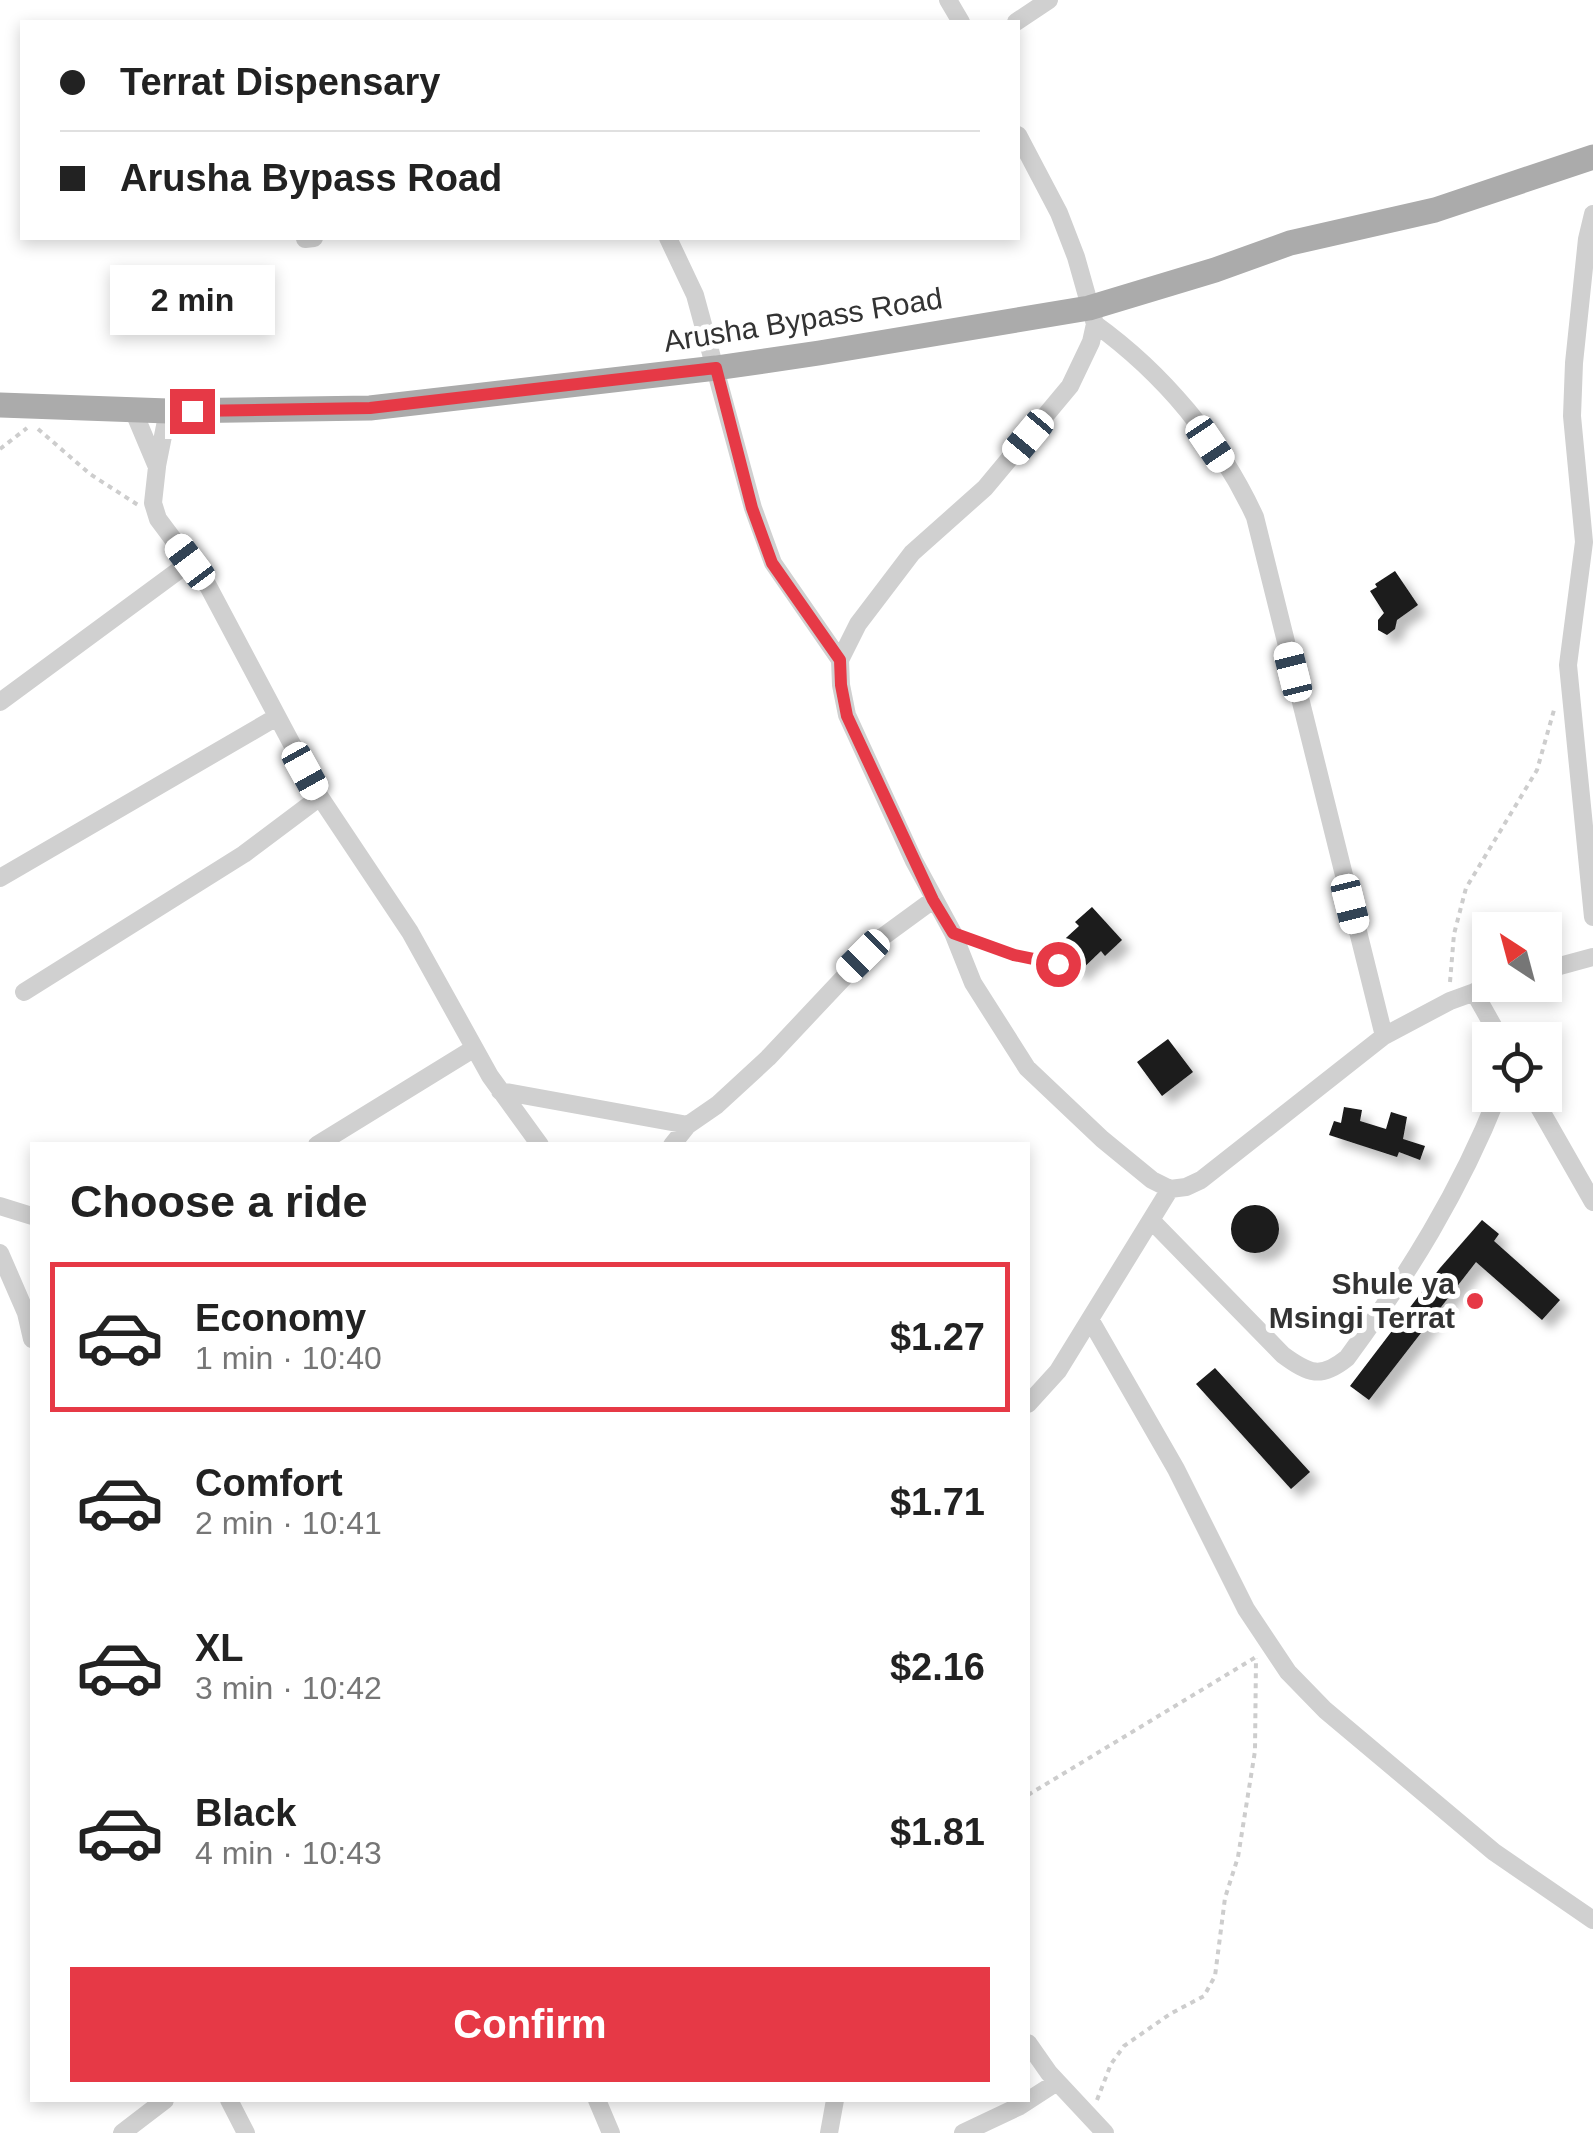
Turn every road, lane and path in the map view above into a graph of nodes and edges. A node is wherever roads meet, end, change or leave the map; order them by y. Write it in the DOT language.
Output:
graph roads {
  1 [pos="1049,0"];
  2 [pos="1019,20"];
  3 [pos="1020,139"];
  4 [pos="1593,158"];
  5 [pos="1593,214"];
  6 [pos="669,240"];
  7 [pos="1092,316"];
  8 [pos="716,368"];
  9 [pos="6,406"];
  10 [pos="133,410"];
  11 [pos="168,411"];
  12 [pos="31,425"];
  13 [pos="0,449"];
  14 [pos="157,467"];
  15 [pos="158,519"];
  16 [pos="190,562"];
  17 [pos="840,660"];
  18 [pos="1558,699"];
  19 [pos="0,702"];
  20 [pos="275,718"];
  21 [pos="320,797"];
  22 [pos="1589,822"];
  23 [pos="0,878"];
  24 [pos="933,900"];
  25 [pos="1593,917"];
  26 [pos="953,933"];
  27 [pos="1593,957"];
  28 [pos="1058,964"];
  29 [pos="1562,965"];
  30 [pos="24,992"];
  31 [pos="1472,993"];
  32 [pos="1450,1002"];
  33 [pos="1384,1036"];
  34 [pos="473,1049"];
  35 [pos="500,1091"];
  36 [pos="1491,1112"];
  37 [pos="1542,1112"];
  38 [pos="688,1125"];
  39 [pos="323,1142"];
  40 [pos="538,1142"];
  41 [pos="674,1142"];
  42 [pos="1170,1189"];
  43 [pos="1593,1202"];
  44 [pos="0,1206"];
  45 [pos="30,1215"];
  46 [pos="1150,1220"];
  47 [pos="0,1253"];
  48 [pos="1090,1321"];
  49 [pos="30,1331"];
  50 [pos="1030,1402"];
  51 [pos="1030,1794"];
  52 [pos="1593,1920"];
  53 [pos="1030,2046"];
  54 [pos="1057,2082"];
  55 [pos="1030,2100"];
  56 [pos="162,2102"];
  57 [pos="229,2102"];
  58 [pos="598,2102"];
  59 [pos="835,2102"];
  60 [pos="1026,2102"];
  61 [pos="1099,2126"];
  62 [pos="122,2133"];
  63 [pos="246,2133"];
  64 [pos="611,2133"];
  65 [pos="829,2133"];
  66 [pos="963,2133"];
  1 -- 2 [label="street"];
  3 -- 7 [label="street"];
  4 -- 7 [label="main road, Arusha Bypass Road"];
  5 -- 22 [label="street"];
  6 -- 8 [label="street"];
  7 -- 8 [label="main road, Arusha Bypass Road"];
  7 -- 17 [label="street"];
  7 -- 33 [label="street"];
  8 -- 11 [label="main road, Arusha Bypass Road"];
  8 -- 17 [label="street"];
  9 -- 10 [label="main road, Arusha Bypass Road"];
  9 -- 12 [label="path"];
  10 -- 11 [label="main road, Arusha Bypass Road"];
  10 -- 14 [label="street"];
  11 -- 14 [label="street"];
  12 -- 13 [label="path"];
  12 -- 15 [label="path"];
  14 -- 15 [label="street"];
  15 -- 16 [label="street"];
  16 -- 19 [label="street"];
  16 -- 20 [label="street"];
  17 -- 24 [label="street"];
  18 -- 32 [label="path"];
  20 -- 21 [label="street"];
  20 -- 23 [label="street"];
  21 -- 30 [label="street"];
  21 -- 34 [label="street"];
  22 -- 25 [label="street"];
  24 -- 26 [label="street"];
  24 -- 38 [label="street"];
  26 -- 28 [label="lane"];
  26 -- 42 [label="street"];
  27 -- 29 [label="street"];
  31 -- 32 [label="street"];
  32 -- 33 [label="street"];
  33 -- 42 [label="street"];
  34 -- 35 [label="street"];
  34 -- 39 [label="street"];
  35 -- 38 [label="street"];
  35 -- 40 [label="street"];
  36 -- 46 [label="street"];
  37 -- 43 [label="street"];
  38 -- 41 [label="street"];
  42 -- 46 [label="street"];
  44 -- 45 [label="street"];
  46 -- 48 [label="street"];
  47 -- 49 [label="street"];
  48 -- 50 [label="street"];
  48 -- 52 [label="street"];
  51 -- 61 [label="path"];
  53 -- 54 [label="street"];
  54 -- 55 [label="street"];
  54 -- 61 [label="street"];
  56 -- 62 [label="street"];
  57 -- 63 [label="street"];
  58 -- 64 [label="street"];
  59 -- 65 [label="street"];
  60 -- 66 [label="street"];
}
